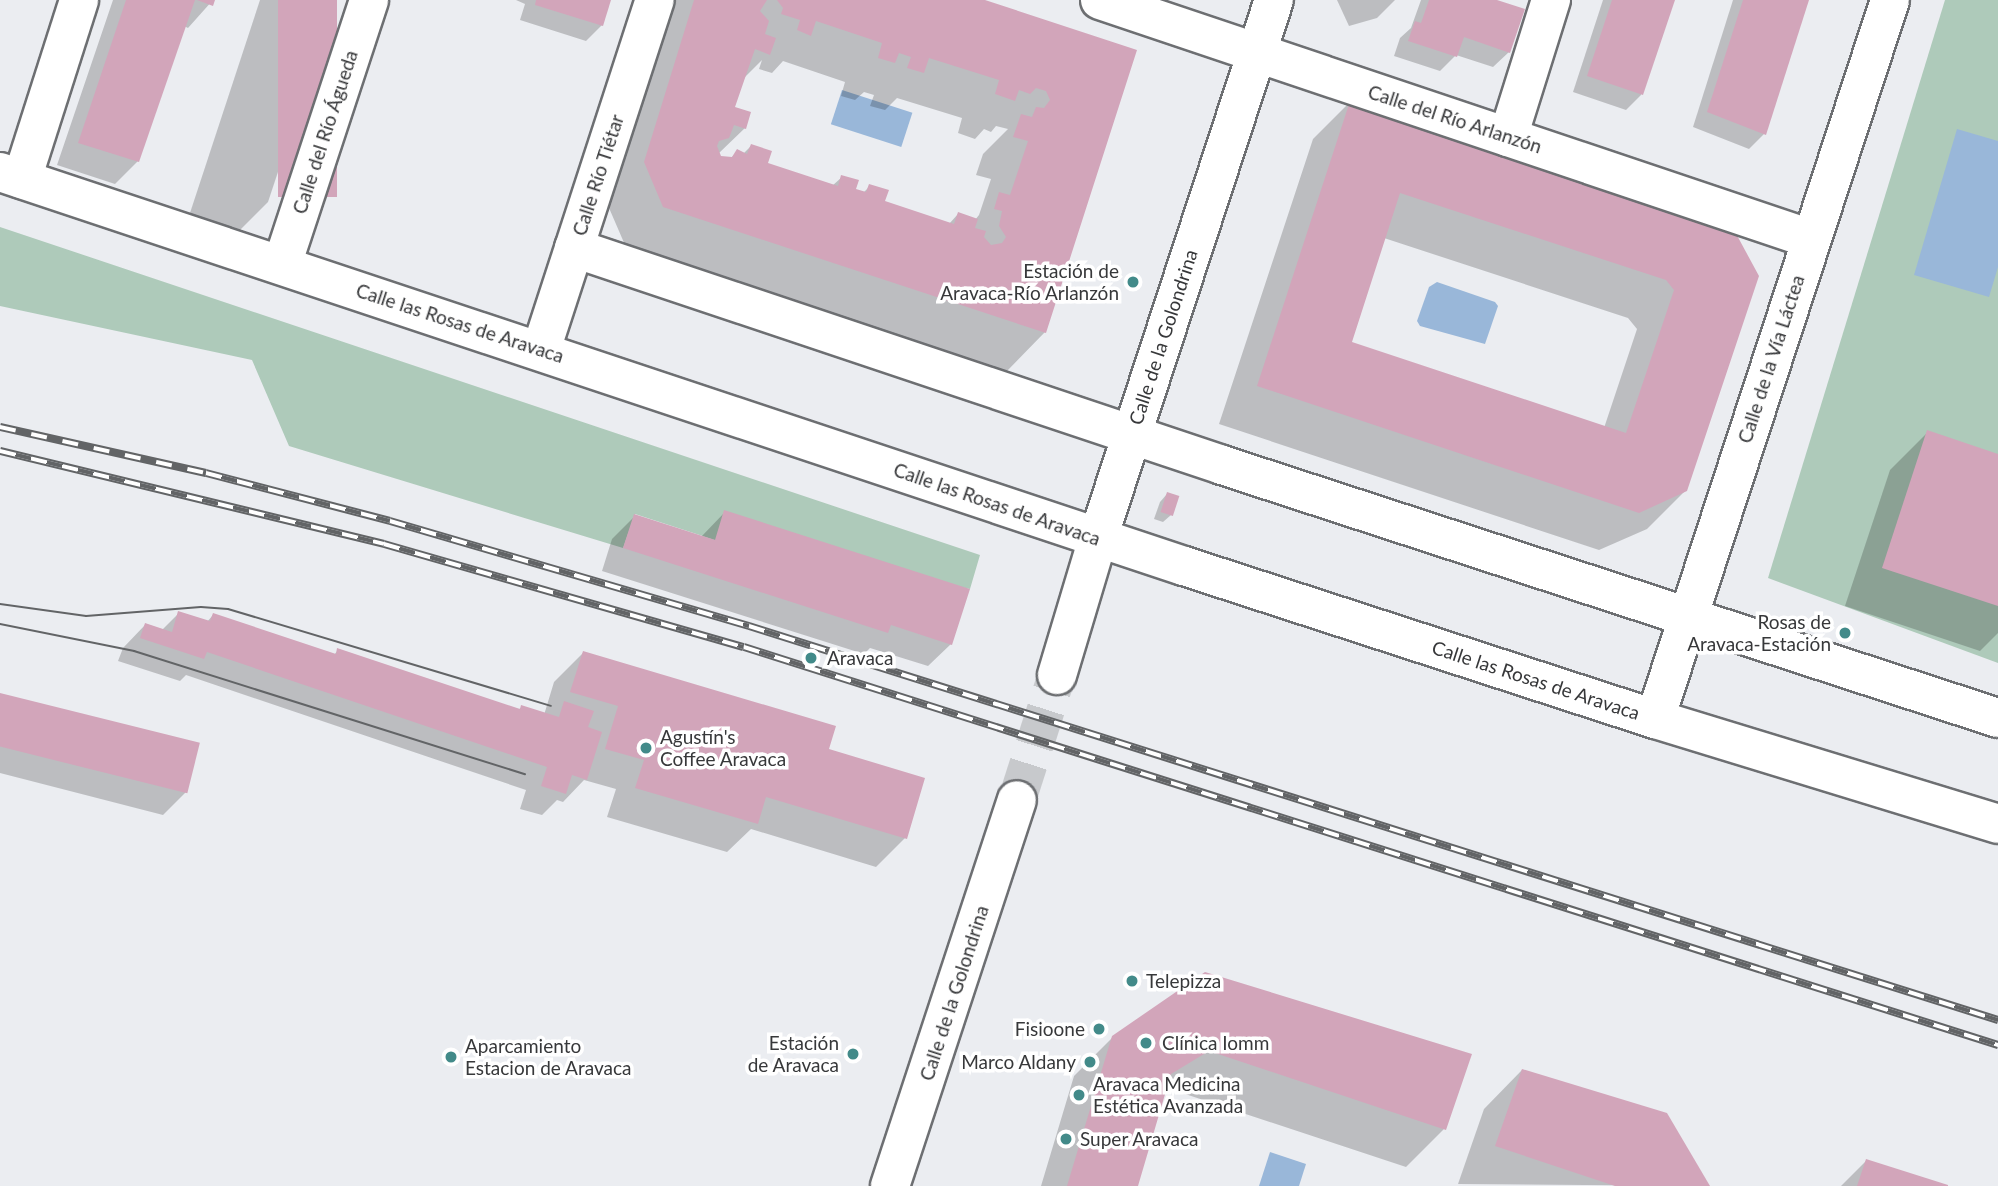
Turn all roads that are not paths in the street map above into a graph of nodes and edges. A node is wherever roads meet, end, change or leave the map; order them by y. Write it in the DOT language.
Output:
graph roads {
  1 [pos="79,0"];
  2 [pos="369,0"];
  3 [pos="655,0"];
  4 [pos="1100,0"];
  5 [pos="1274,0"];
  6 [pos="1551,0"];
  7 [pos="1889,0"];
  8 [pos="1257,53"];
  9 [pos="1508,137"];
  10 [pos="11,175"];
  11 [pos="1811,239"];
  12 [pos="574,248"];
  13 [pos="282,265"];
  14 [pos="541,350"];
  15 [pos="1131,435"];
  16 [pos="1098,538"];
  17 [pos="1686,618"];
  18 [pos="1057,676"];
  19 [pos="1998,718"];
  20 [pos="1655,719"];
  21 [pos="1017,800"];
  22 [pos="1998,824"];
  23 [pos="890,1186"];
  1 -- 10 [label="street"];
  2 -- 13 [label="street, Calle del Río Águeda"];
  3 -- 12 [label="street, Calle Río Tiétar"];
  4 -- 8 [label="street, Calle del Río Arlanzón"];
  5 -- 8 [label="street, Calle de la Golondrina"];
  6 -- 9 [label="street"];
  7 -- 11 [label="street, Calle de la Vía Láctea"];
  8 -- 9 [label="street, Calle del Río Arlanzón"];
  8 -- 15 [label="street, Calle de la Golondrina"];
  9 -- 11 [label="street, Calle del Río Arlanzón"];
  10 -- 13 [label="street, Calle las Rosas de Aravaca"];
  11 -- 17 [label="street, Calle de la Vía Láctea"];
  12 -- 14 [label="street, Calle Río Tiétar"];
  12 -- 15 [label="street"];
  13 -- 14 [label="street, Calle las Rosas de Aravaca"];
  14 -- 16 [label="street, Calle las Rosas de Aravaca"];
  15 -- 16 [label="street, Calle de la Golondrina"];
  15 -- 17 [label="street"];
  16 -- 18 [label="street, Calle de la Golondrina"];
  16 -- 20 [label="street, Calle las Rosas de Aravaca"];
  17 -- 19 [label="street"];
  17 -- 20 [label="street, Calle de la Vía Láctea"];
  20 -- 22 [label="street, Calle las Rosas de Aravaca"];
  21 -- 23 [label="street, Calle de la Golondrina"];
}
